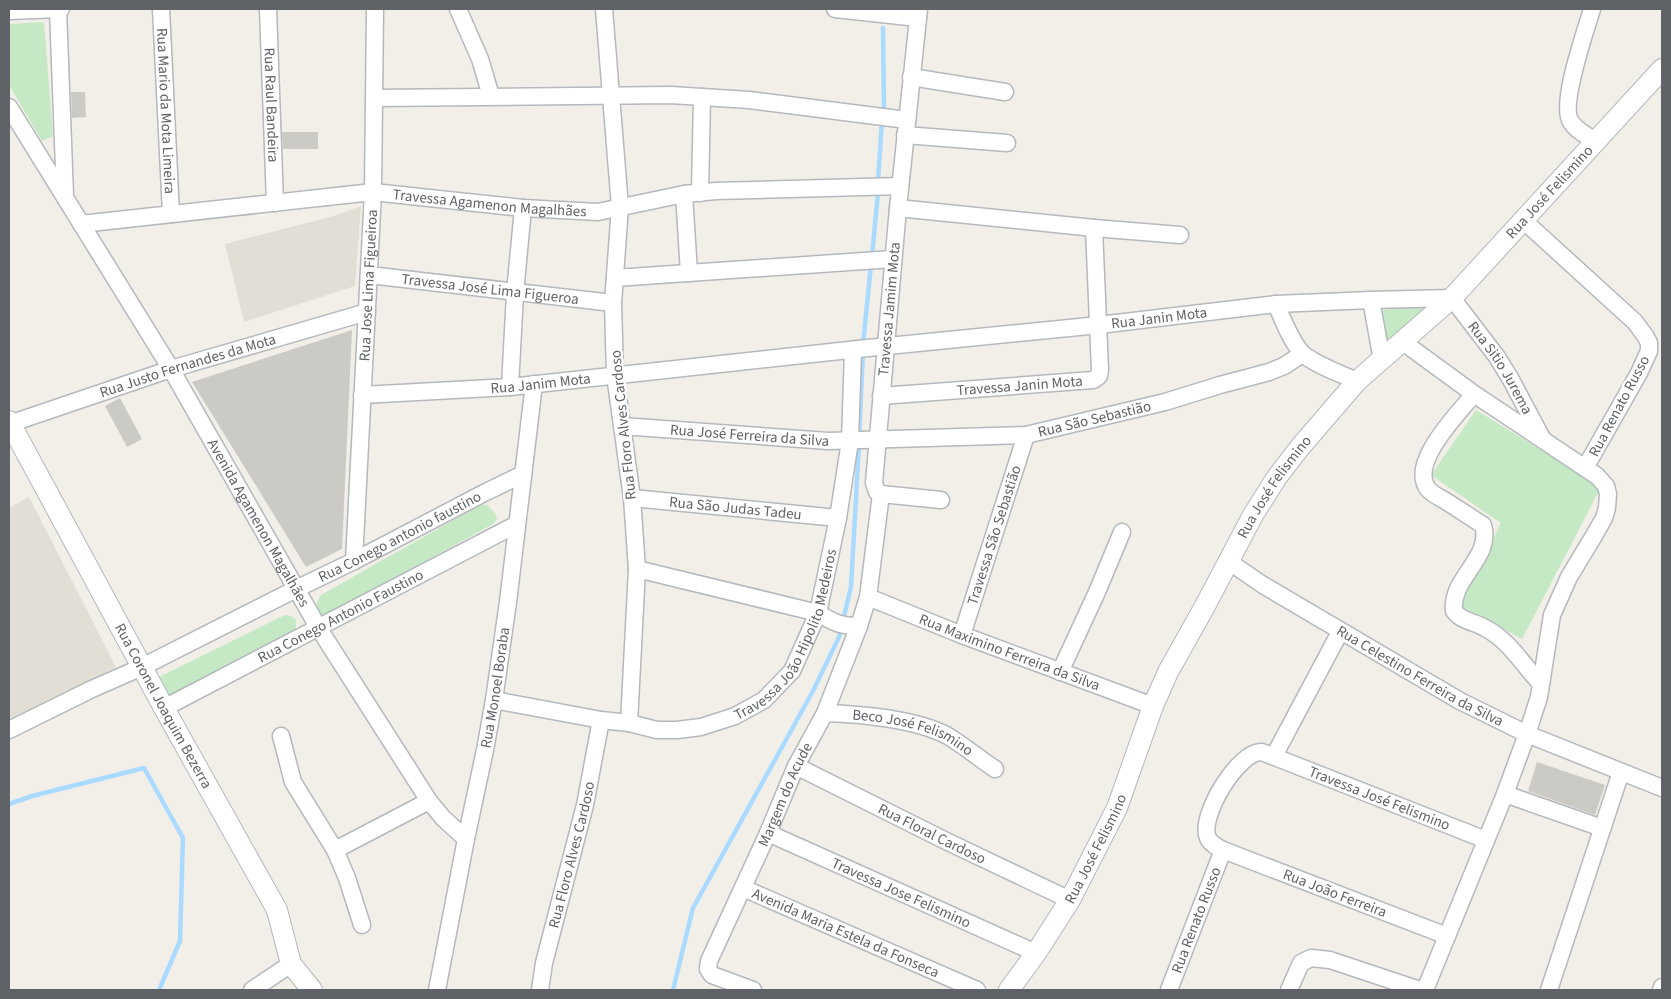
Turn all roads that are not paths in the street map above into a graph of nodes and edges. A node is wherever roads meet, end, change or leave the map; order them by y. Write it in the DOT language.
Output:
graph roads {
  1 [pos="59,9"];
  2 [pos="161,9"];
  3 [pos="268,9"];
  4 [pos="375,9"];
  5 [pos="458,9"];
  6 [pos="604,9"];
  7 [pos="834,9"];
  8 [pos="1592,9"];
  9 [pos="9,11"];
  10 [pos="918,14"];
  11 [pos="1662,69"];
  12 [pos="911,77"];
  13 [pos="1005,92"];
  14 [pos="611,94"];
  15 [pos="490,96"];
  16 [pos="702,97"];
  17 [pos="374,98"];
  18 [pos="11,114"];
  19 [pos="906,127"];
  20 [pos="1596,140"];
  21 [pos="1007,142"];
  22 [pos="900,186"];
  23 [pos="373,192"];
  24 [pos="692,193"];
  25 [pos="65,198"];
  26 [pos="275,203"];
  27 [pos="620,207"];
  28 [pos="523,208"];
  29 [pos="898,208"];
  30 [pos="171,214"];
  31 [pos="1523,220"];
  32 [pos="81,224"];
  33 [pos="1094,228"];
  34 [pos="1180,235"];
  35 [pos="893,259"];
  36 [pos="689,273"];
  37 [pos="369,275"];
  38 [pos="615,278"];
  39 [pos="515,293"];
  40 [pos="1452,298"];
  41 [pos="1371,300"];
  42 [pos="612,302"];
  43 [pos="1276,304"];
  44 [pos="366,312"];
  45 [pos="1099,325"];
  46 [pos="1403,342"];
  47 [pos="886,348"];
  48 [pos="860,349"];
  49 [pos="1302,354"];
  50 [pos="1382,360"];
  51 [pos="171,369"];
  52 [pos="615,375"];
  53 [pos="1357,381"];
  54 [pos="534,384"];
  55 [pos="510,386"];
  56 [pos="1474,394"];
  57 [pos="362,395"];
  58 [pos="881,396"];
  59 [pos="9,423"];
  60 [pos="622,426"];
  61 [pos="1026,435"];
  62 [pos="876,440"];
  63 [pos="1543,440"];
  64 [pos="850,441"];
  65 [pos="1585,468"];
  66 [pos="523,474"];
  67 [pos="877,488"];
  68 [pos="632,498"];
  69 [pos="941,500"];
  70 [pos="838,518"];
  71 [pos="517,524"];
  72 [pos="1122,532"];
  73 [pos="354,561"];
  74 [pos="1228,561"];
  75 [pos="637,569"];
  76 [pos="296,589"];
  77 [pos="868,596"];
  78 [pos="818,613"];
  79 [pos="848,625"];
  80 [pos="318,627"];
  81 [pos="1340,632"];
  82 [pos="962,635"];
  83 [pos="142,667"];
  84 [pos="1060,672"];
  85 [pos="1541,684"];
  86 [pos="494,700"];
  87 [pos="1153,706"];
  88 [pos="164,708"];
  89 [pos="825,713"];
  90 [pos="601,720"];
  91 [pos="629,723"];
  92 [pos="9,730"];
  93 [pos="1528,734"];
  94 [pos="281,736"];
  95 [pos="1274,756"];
  96 [pos="796,766"];
  97 [pos="995,769"];
  98 [pos="1621,772"];
  99 [pos="1662,788"];
  100 [pos="1505,794"];
  101 [pos="429,801"];
  102 [pos="1602,828"];
  103 [pos="768,833"];
  104 [pos="466,839"];
  105 [pos="1486,840"];
  106 [pos="336,850"];
  107 [pos="1223,850"];
  108 [pos="743,888"];
  109 [pos="1070,900"];
  110 [pos="362,924"];
  111 [pos="1447,936"];
  112 [pos="1036,954"];
  113 [pos="292,964"];
  114 [pos="252,990"];
  115 [pos="312,990"];
  116 [pos="438,990"];
  117 [pos="540,990"];
  118 [pos="753,990"];
  119 [pos="977,990"];
  120 [pos="1009,990"];
  121 [pos="1168,990"];
  122 [pos="1289,990"];
  123 [pos="1420,990"];
  124 [pos="1425,990"];
  125 [pos="1549,990"];
  1 -- 9 [label="street"];
  1 -- 25 [label="street, Avenida Agamenon Magalhães"];
  2 -- 30 [label="street, Rua Mario da Mota Limeira"];
  3 -- 26 [label="street, Rua Raul Bandeira"];
  4 -- 17 [label="street, Rua Jose Lima Figueiroa"];
  5 -- 15 [label="street"];
  6 -- 14 [label="street, Rua Floro Alves Cardoso"];
  7 -- 10 [label="street"];
  8 -- 20 [label="street"];
  10 -- 12 [label="street, Travessa Jamim Mota"];
  11 -- 20 [label="street, Rua José Felismino"];
  12 -- 13 [label="street"];
  12 -- 19 [label="street, Travessa Jamim Mota"];
  14 -- 15 [label="street"];
  14 -- 16 [label="street"];
  14 -- 27 [label="street, Rua Floro Alves Cardoso"];
  15 -- 17 [label="street"];
  16 -- 19 [label="street"];
  16 -- 24 [label="street"];
  17 -- 23 [label="street, Rua Jose Lima Figueiroa"];
  18 -- 25 [label="street, Avenida Agamenon Magalhães"];
  19 -- 21 [label="street"];
  19 -- 22 [label="street, Travessa Jamim Mota"];
  20 -- 31 [label="street, Rua José Felismino"];
  22 -- 24 [label="street, Travessa Agamenon Magalhães"];
  22 -- 29 [label="street, Travessa Jamim Mota"];
  23 -- 26 [label="street, Travessa Agamenon Magalhães"];
  23 -- 28 [label="street, Travessa Agamenon Magalhães"];
  23 -- 37 [label="street, Rua Jose Lima Figueiroa"];
  24 -- 27 [label="street, Travessa Agamenon Magalhães"];
  24 -- 36 [label="street"];
  25 -- 32 [label="street, Avenida Agamenon Magalhães"];
  26 -- 30 [label="street, Travessa Agamenon Magalhães"];
  27 -- 28 [label="street, Travessa Agamenon Magalhães"];
  27 -- 38 [label="street, Rua Floro Alves Cardoso"];
  28 -- 39 [label="street"];
  29 -- 33 [label="street"];
  29 -- 35 [label="street, Travessa Jamim Mota"];
  30 -- 32 [label="street, Travessa Agamenon Magalhães"];
  31 -- 40 [label="street, Rua José Felismino"];
  31 -- 65 [label="street, Rua Renato Russo"];
  32 -- 51 [label="street, Avenida Agamenon Magalhães"];
  33 -- 34 [label="street"];
  33 -- 45 [label="street, Travessa Janin Mota"];
  35 -- 36 [label="street"];
  35 -- 47 [label="street, Travessa Jamim Mota"];
  36 -- 38 [label="street"];
  37 -- 39 [label="street, Travessa José Lima Figueroa"];
  37 -- 44 [label="street, Rua Jose Lima Figueiroa"];
  38 -- 42 [label="street, Rua Floro Alves Cardoso"];
  39 -- 42 [label="street, Travessa José Lima Figueroa"];
  39 -- 55 [label="street"];
  40 -- 41 [label="street, Rua Janin Mota"];
  40 -- 46 [label="street, Rua José Felismino"];
  40 -- 63 [label="street, Rua Sitio Jurema"];
  41 -- 43 [label="street, Rua Janin Mota"];
  41 -- 50 [label="street"];
  42 -- 52 [label="street, Rua Floro Alves Cardoso"];
  43 -- 45 [label="street, Rua Janin Mota"];
  43 -- 49 [label="street"];
  44 -- 51 [label="street, Rua Justo Fernandes da Mota"];
  44 -- 57 [label="street, Rua Jose Lima Figueiroa"];
  45 -- 47 [label="street, Rua Janin Mota"];
  45 -- 58 [label="street, Travessa Janin Mota"];
  46 -- 50 [label="street, Rua José Felismino"];
  46 -- 56 [label="street, Rua Renato Russo"];
  47 -- 48 [label="street, Rua Janin Mota"];
  47 -- 58 [label="street, Travessa Jamim Mota"];
  48 -- 52 [label="street, Rua Janim Mota"];
  48 -- 64 [label="street, Travessa João Hipolito Medeiros"];
  49 -- 53 [label="street"];
  49 -- 61 [label="street, Rua São Sebastião"];
  50 -- 53 [label="street, Rua José Felismino"];
  51 -- 59 [label="street, Rua Justo Fernandes da Mota"];
  51 -- 76 [label="street, Avenida Agamenon Magalhães"];
  52 -- 54 [label="street, Rua Janim Mota"];
  52 -- 60 [label="street, Rua Floro Alves Cardoso"];
  53 -- 74 [label="street, Rua José Felismino"];
  54 -- 55 [label="street, Rua Janim Mota"];
  54 -- 66 [label="street, Rua Monoel Boraba"];
  55 -- 57 [label="street, Rua Janim Mota"];
  56 -- 63 [label="street, Rua Renato Russo"];
  56 -- 85 [label="street"];
  57 -- 73 [label="street, Rua Jose Lima Figueiroa"];
  58 -- 62 [label="street, Travessa Jamim Mota"];
  59 -- 83 [label="street, Rua Coronel Joaquim Bezerra"];
  60 -- 64 [label="street, Rua José Ferreira da Silva"];
  60 -- 68 [label="street, Rua Floro Alves Cardoso"];
  61 -- 62 [label="street, Rua São Sebastião"];
  61 -- 82 [label="street, Travessa São Sebastião"];
  62 -- 64 [label="street, Rua José Ferreira da Silva"];
  62 -- 67 [label="street, Travessa Jamim Mota"];
  63 -- 65 [label="street, Rua Renato Russo"];
  64 -- 70 [label="street, Travessa João Hipolito Medeiros"];
  65 -- 85 [label="street, Rua Renato Russo"];
  66 -- 71 [label="street, Rua Monoel Boraba"];
  66 -- 73 [label="street, Rua Conego antonio faustino"];
  67 -- 69 [label="street"];
  67 -- 77 [label="street"];
  68 -- 70 [label="street, Rua São Judas Tadeu"];
  68 -- 75 [label="street, Rua Floro Alves Cardoso"];
  70 -- 78 [label="street, Travessa João Hipolito Medeiros"];
  71 -- 80 [label="street, Rua Conego Antonio Faustino"];
  71 -- 86 [label="street, Rua Monoel Boraba"];
  72 -- 84 [label="street"];
  73 -- 76 [label="street, Rua Conego antonio faustino"];
  74 -- 81 [label="street, Rua Celestino Ferreira da Silva"];
  74 -- 87 [label="street, Rua José Felismino"];
  75 -- 78 [label="street"];
  75 -- 91 [label="street, Rua Floro Alves Cardoso"];
  76 -- 80 [label="street, Avenida Agamenon Magalhães"];
  76 -- 83 [label="street, Rua Conego antonio faustino"];
  77 -- 79 [label="street, Margem do Acude"];
  77 -- 82 [label="street, Rua Maximino Ferreira da Silva"];
  78 -- 79 [label="street"];
  78 -- 91 [label="street, Travessa João Hipolito Medeiros"];
  79 -- 89 [label="street, Margem do Acude"];
  80 -- 88 [label="street, Rua Conego Antonio Faustino"];
  80 -- 101 [label="street, Avenida Agamenon Magalhães"];
  81 -- 93 [label="street, Rua Celestino Ferreira da Silva"];
  81 -- 95 [label="street"];
  82 -- 84 [label="street, Rua Maximino Ferreira da Silva"];
  83 -- 88 [label="street, Rua Coronel Joaquim Bezerra"];
  83 -- 92 [label="street"];
  84 -- 87 [label="street, Rua Maximino Ferreira da Silva"];
  85 -- 93 [label="street, Rua Renato Russo"];
  86 -- 90 [label="street"];
  86 -- 104 [label="street, Rua Monoel Boraba"];
  87 -- 109 [label="street, Rua José Felismino"];
  88 -- 113 [label="street, Rua Coronel Joaquim Bezerra"];
  89 -- 96 [label="street, Margem do Acude"];
  89 -- 97 [label="street, Beco José Felismino"];
  90 -- 91 [label="street"];
  90 -- 117 [label="street, Rua Floro Alves Cardoso"];
  93 -- 98 [label="street, Rua Celestino Ferreira da Silva"];
  93 -- 100 [label="street"];
  94 -- 106 [label="street"];
  95 -- 105 [label="street, Travessa José Felismino"];
  95 -- 107 [label="street"];
  96 -- 103 [label="street, Margem do Acude"];
  96 -- 109 [label="street, Rua Floral Cardoso"];
  98 -- 99 [label="street, Rua Celestino Ferreira da Silva"];
  98 -- 102 [label="street"];
  100 -- 102 [label="street"];
  100 -- 105 [label="street"];
  101 -- 104 [label="street, Avenida Agamenon Magalhães"];
  101 -- 106 [label="street"];
  102 -- 125 [label="street"];
  103 -- 108 [label="street, Margem do Acude"];
  103 -- 112 [label="street, Travessa Jose Felismino"];
  104 -- 116 [label="street, Rua Monoel Boraba"];
  105 -- 111 [label="street"];
  106 -- 110 [label="street"];
  107 -- 111 [label="street, Rua João Ferreira"];
  107 -- 121 [label="street, Rua Renato Russo"];
  108 -- 118 [label="street, Margem do Acude"];
  108 -- 119 [label="street, Avenida Maria Estela da Fonseca"];
  109 -- 112 [label="street, Rua José Felismino"];
  111 -- 124 [label="street"];
  112 -- 120 [label="street, Rua José Felismino"];
  113 -- 114 [label="street"];
  113 -- 115 [label="street, Rua Coronel Joaquim Bezerra"];
  122 -- 123 [label="street"];
}
